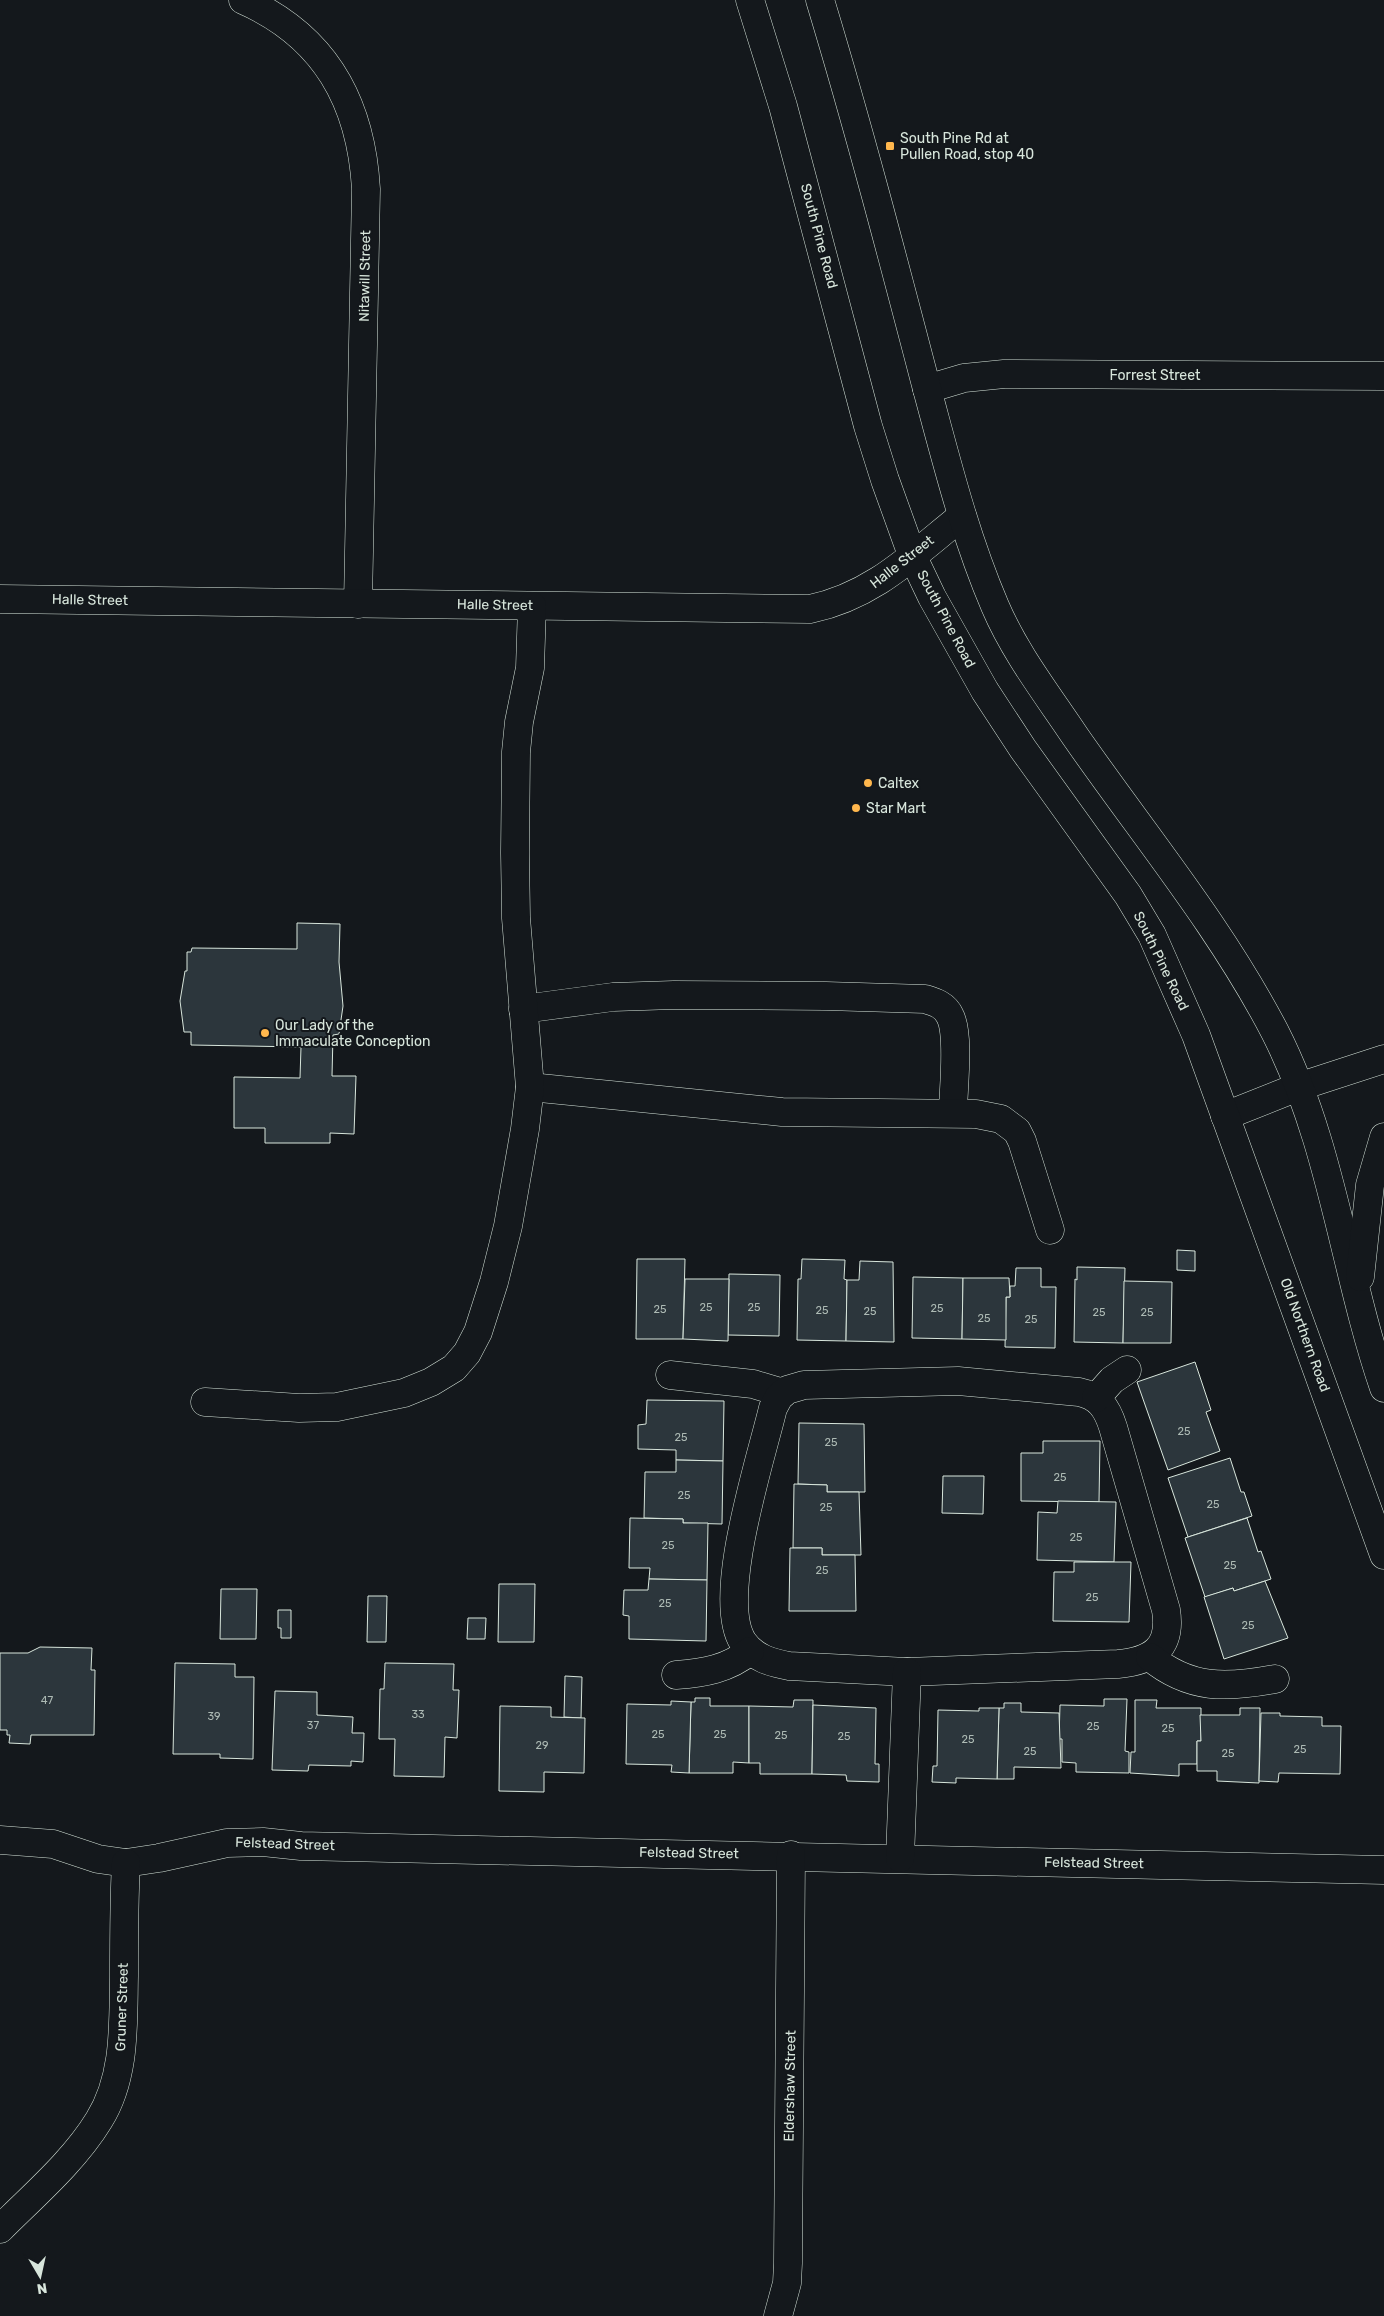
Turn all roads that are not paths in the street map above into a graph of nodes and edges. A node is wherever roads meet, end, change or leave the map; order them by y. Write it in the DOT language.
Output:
graph roads {
  1 [pos="243,0"];
  2 [pos="750,0"];
  3 [pos="820,0"];
  4 [pos="1384,376"];
  5 [pos="927,389"];
  6 [pos="962,516"];
  7 [pos="912,555"];
  8 [pos="0,599"];
  9 [pos="358,604"];
  10 [pos="532,606"];
  11 [pos="523,1009"];
  12 [pos="1384,1059"];
  13 [pos="530,1087"];
  14 [pos="1298,1087"];
  15 [pos="952,1114"];
  16 [pos="1225,1116"];
  17 [pos="1384,1137"];
  18 [pos="1050,1230"];
  19 [pos="1358,1299"];
  20 [pos="1126,1370"];
  21 [pos="670,1375"];
  22 [pos="1384,1388"];
  23 [pos="782,1393"];
  24 [pos="1096,1398"];
  25 [pos="205,1402"];
  26 [pos="1384,1555"];
  27 [pos="750,1651"];
  28 [pos="1150,1657"];
  29 [pos="907,1672"];
  30 [pos="676,1675"];
  31 [pos="1274,1679"];
  32 [pos="0,1840"];
  33 [pos="791,1856"];
  34 [pos="900,1858"];
  35 [pos="126,1862"];
  36 [pos="1384,1870"];
  37 [pos="0,2229"];
  38 [pos="778,2316"];
  1 -- 9 [label="main road, Nitawill Street"];
  2 -- 7 [label="main road, South Pine Road"];
  3 -- 5 [label="main road"];
  4 -- 5 [label="main road, Forrest Street"];
  5 -- 6 [label="main road"];
  6 -- 7 [label="main road, Halle Street"];
  6 -- 14 [label="main road"];
  7 -- 10 [label="main road, Halle Street"];
  7 -- 16 [label="main road, South Pine Road"];
  8 -- 9 [label="main road, Halle Street"];
  9 -- 10 [label="main road, Halle Street"];
  10 -- 11 [label="main road"];
  11 -- 13 [label="main road"];
  11 -- 15 [label="main road"];
  12 -- 14 [label="main road"];
  13 -- 15 [label="main road"];
  13 -- 25 [label="main road"];
  14 -- 16 [label="main road"];
  14 -- 19 [label="main road"];
  15 -- 18 [label="main road"];
  16 -- 26 [label="main road, Old Northern Road"];
  17 -- 19 [label="main road"];
  19 -- 22 [label="main road"];
  20 -- 24 [label="main road"];
  21 -- 23 [label="main road"];
  23 -- 24 [label="main road"];
  23 -- 27 [label="main road"];
  24 -- 28 [label="main road"];
  27 -- 29 [label="main road"];
  27 -- 30 [label="main road"];
  28 -- 29 [label="main road"];
  28 -- 31 [label="main road"];
  29 -- 34 [label="main road"];
  32 -- 35 [label="main road, Felstead Street"];
  33 -- 34 [label="main road, Felstead Street"];
  33 -- 35 [label="main road, Felstead Street"];
  33 -- 38 [label="main road, Eldershaw Street"];
  34 -- 36 [label="main road, Felstead Street"];
  35 -- 37 [label="main road, Gruner Street"];
}
